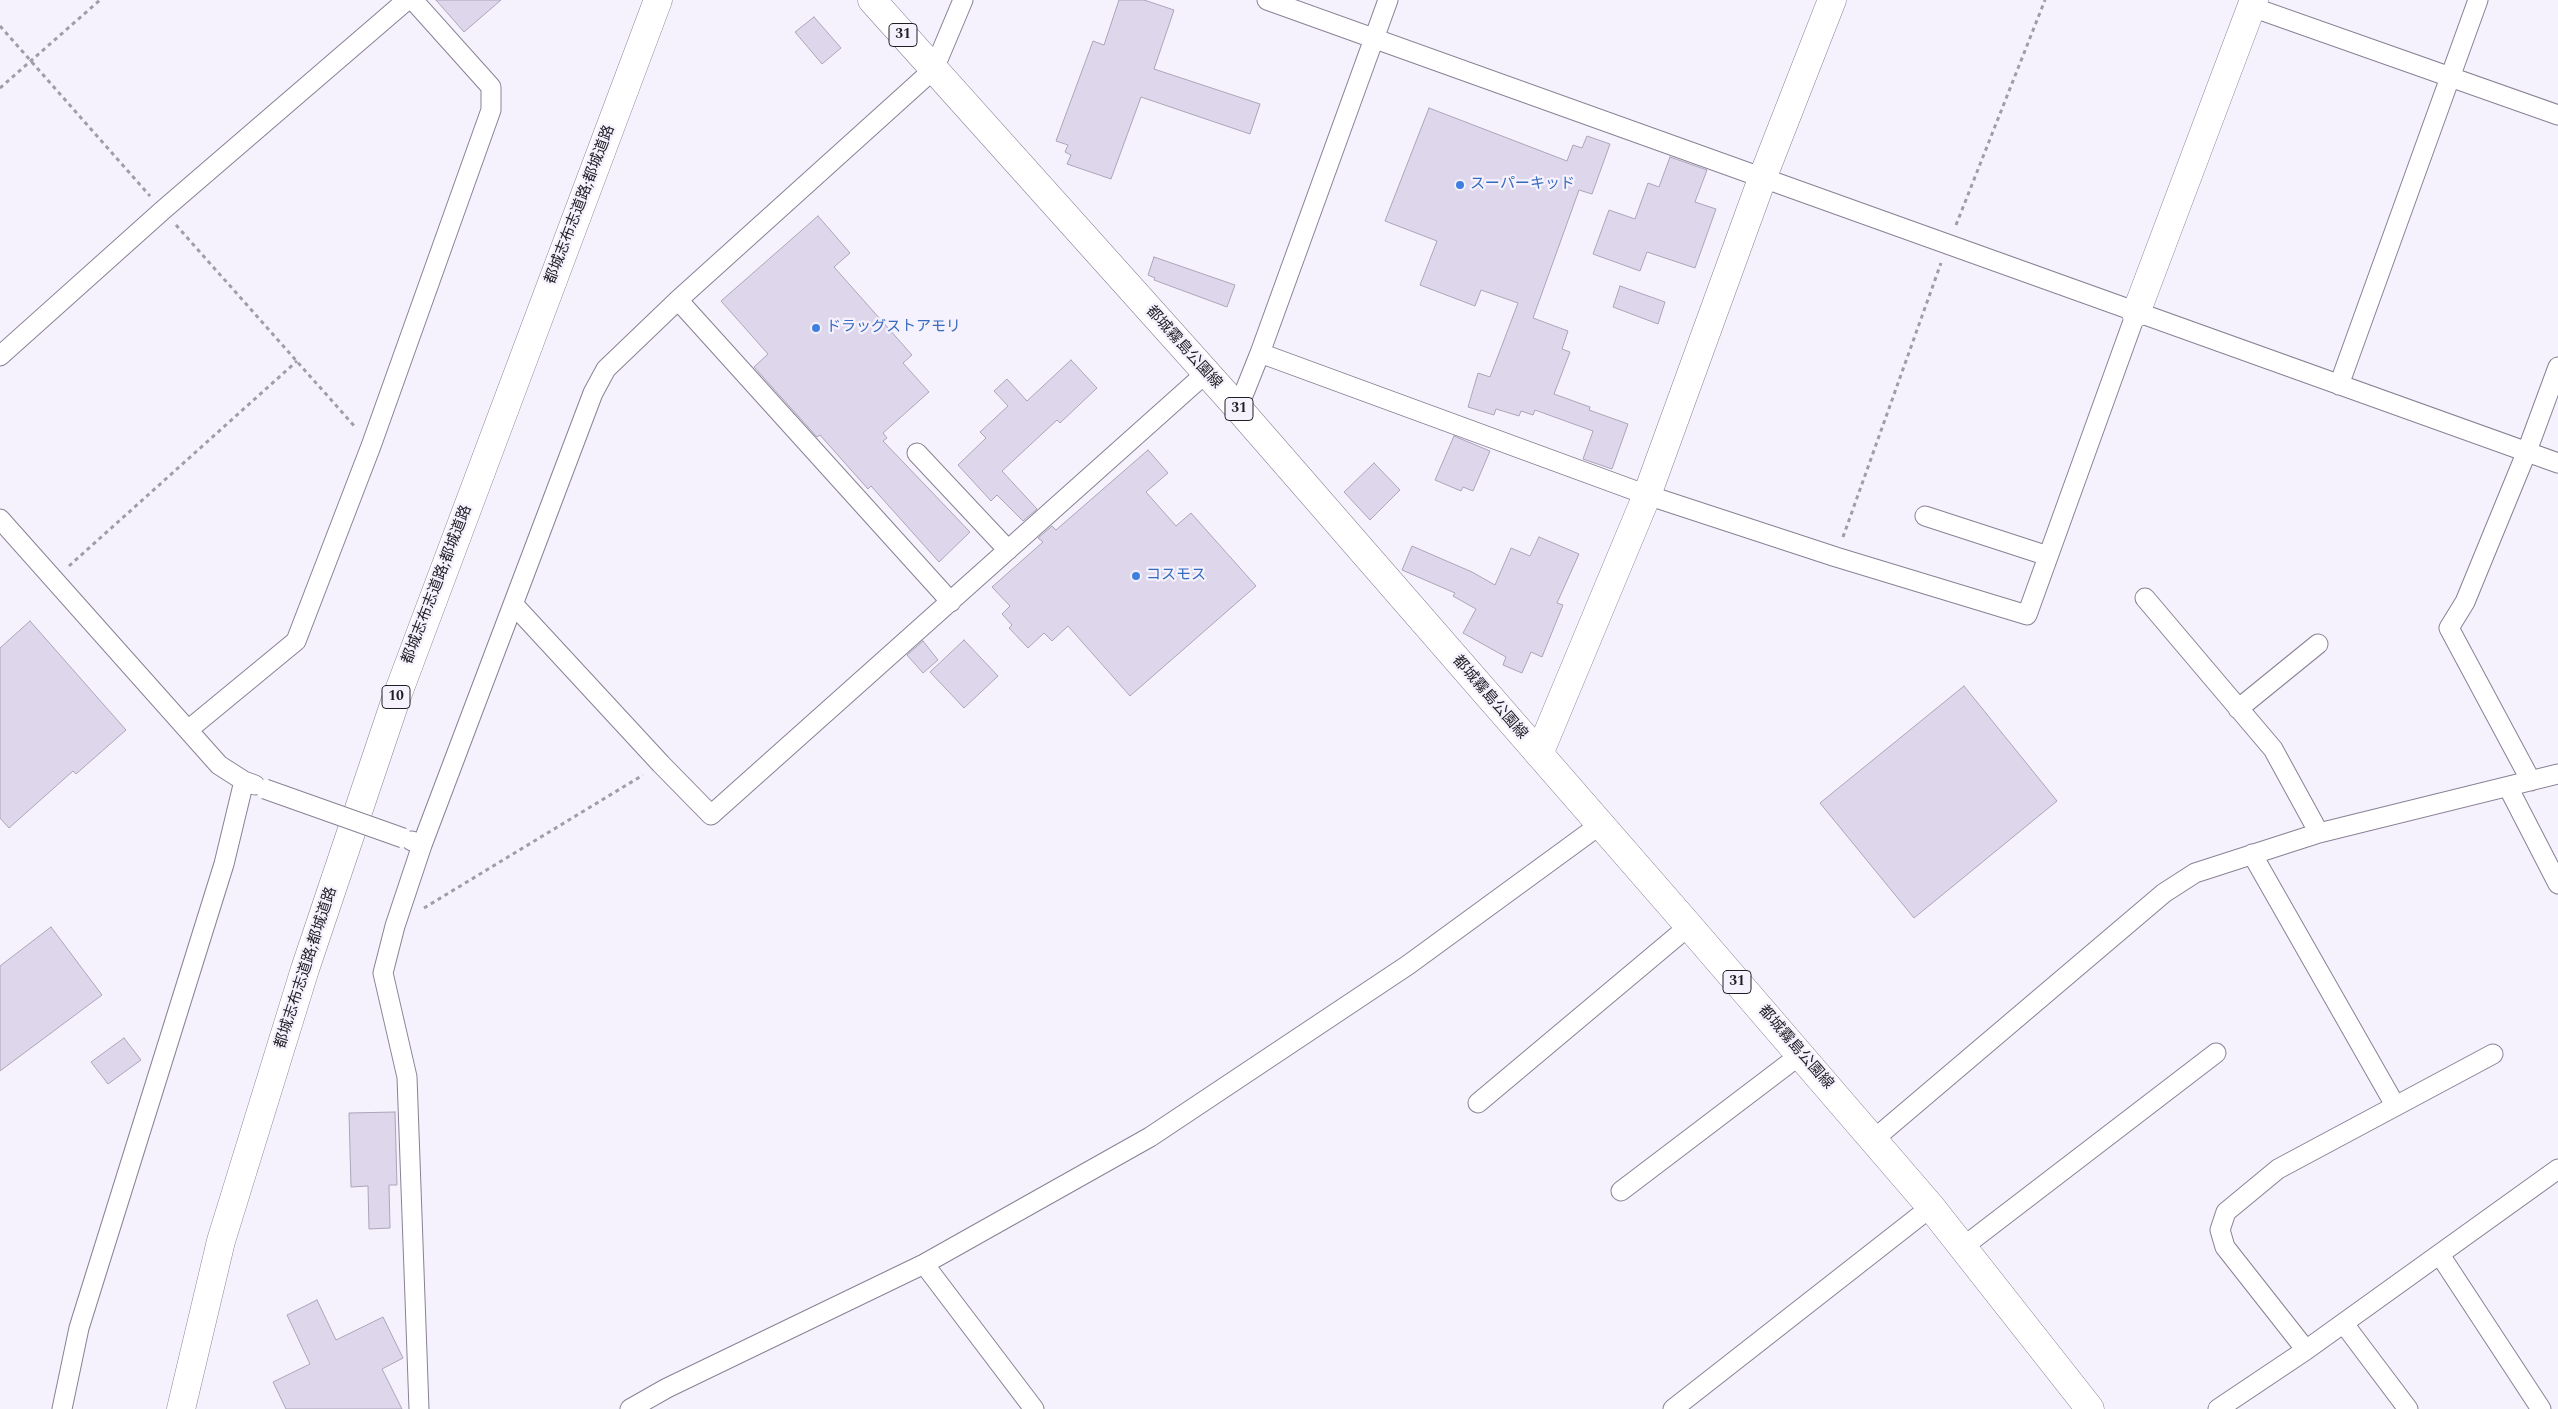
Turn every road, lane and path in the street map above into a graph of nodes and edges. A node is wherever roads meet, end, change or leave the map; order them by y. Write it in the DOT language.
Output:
graph roads {
  1 [pos="100,0"];
  2 [pos="407,0"];
  3 [pos="413,0"];
  4 [pos="658,0"];
  5 [pos="872,0"];
  6 [pos="963,0"];
  7 [pos="1266,0"];
  8 [pos="1388,0"];
  9 [pos="1832,0"];
  10 [pos="2045,0"];
  11 [pos="2478,0"];
  12 [pos="2253,3"];
  13 [pos="0,26"];
  14 [pos="1374,39"];
  15 [pos="32,61"];
  16 [pos="934,69"];
  17 [pos="2450,78"];
  18 [pos="0,88"];
  19 [pos="2558,115"];
  20 [pos="1762,179"];
  21 [pos="163,210"];
  22 [pos="1947,246"];
  23 [pos="678,300"];
  24 [pos="2136,313"];
  25 [pos="1260,353"];
  26 [pos="0,356"];
  27 [pos="297,361"];
  28 [pos="1206,373"];
  29 [pos="2557,376"];
  30 [pos="2339,385"];
  31 [pos="1238,408"];
  32 [pos="371,446"];
  33 [pos="2526,452"];
  34 [pos="917,453"];
  35 [pos="2558,463"];
  36 [pos="1647,495"];
  37 [pos="1925,516"];
  38 [pos="0,519"];
  39 [pos="1008,550"];
  40 [pos="2048,556"];
  41 [pos="1836,557"];
  42 [pos="54,579"];
  43 [pos="2145,598"];
  44 [pos="951,602"];
  45 [pos="514,605"];
  46 [pos="2318,644"];
  47 [pos="2238,709"];
  48 [pos="188,730"];
  49 [pos="1538,754"];
  50 [pos="660,764"];
  51 [pos="2558,774"];
  52 [pos="244,781"];
  53 [pos="2531,781"];
  54 [pos="2508,787"];
  55 [pos="1601,824"];
  56 [pos="2318,833"];
  57 [pos="422,845"];
  58 [pos="2252,854"];
  59 [pos="2558,884"];
  60 [pos="394,926"];
  61 [pos="1689,926"];
  62 [pos="2216,1053"];
  63 [pos="2493,1054"];
  64 [pos="1800,1055"];
  65 [pos="1478,1104"];
  66 [pos="2395,1105"];
  67 [pos="1873,1140"];
  68 [pos="2558,1169"];
  69 [pos="1621,1192"];
  70 [pos="1931,1207"];
  71 [pos="1963,1247"];
  72 [pos="2440,1255"];
  73 [pos="924,1264"];
  74 [pos="2344,1324"];
  75 [pos="2306,1350"];
  76 [pos="62,1409"];
  77 [pos="181,1409"];
  78 [pos="419,1409"];
  79 [pos="630,1409"];
  80 [pos="1034,1409"];
  81 [pos="1673,1409"];
  82 [pos="2090,1409"];
  83 [pos="2218,1409"];
  84 [pos="2408,1409"];
  85 [pos="2541,1409"];
  1 -- 15 [label="path"];
  2 -- 21 [label="street"];
  3 -- 32 [label="street"];
  4 -- 77 [label="main road, 都城志布志道路;都城道路 / 10"];
  5 -- 16 [label="main road, 都城霧島公園線 / 31"];
  6 -- 16 [label="street"];
  7 -- 14 [label="street"];
  8 -- 14 [label="street"];
  9 -- 20 [label="main road"];
  10 -- 22 [label="path"];
  11 -- 17 [label="street"];
  12 -- 17 [label="street"];
  12 -- 24 [label="main road"];
  13 -- 15 [label="path"];
  14 -- 20 [label="street"];
  14 -- 25 [label="street"];
  15 -- 18 [label="path"];
  15 -- 21 [label="path"];
  16 -- 23 [label="street"];
  16 -- 28 [label="main road, 都城霧島公園線 / 31"];
  17 -- 19 [label="street"];
  17 -- 30 [label="street"];
  20 -- 22 [label="street"];
  20 -- 36 [label="main road"];
  21 -- 26 [label="street"];
  21 -- 27 [label="path"];
  22 -- 24 [label="street"];
  22 -- 41 [label="path"];
  23 -- 44 [label="street"];
  23 -- 45 [label="street"];
  24 -- 30 [label="street"];
  24 -- 40 [label="street"];
  25 -- 31 [label="street"];
  25 -- 36 [label="street"];
  27 -- 32 [label="path"];
  27 -- 42 [label="path"];
  28 -- 31 [label="main road, 都城霧島公園線 / 31"];
  28 -- 39 [label="street"];
  29 -- 33 [label="street"];
  30 -- 33 [label="street"];
  31 -- 49 [label="main road, 都城霧島公園線 / 31"];
  32 -- 48 [label="street"];
  33 -- 35 [label="street"];
  33 -- 53 [label="street"];
  34 -- 39 [label="street"];
  36 -- 41 [label="street"];
  36 -- 49 [label="main road"];
  37 -- 40 [label="street"];
  38 -- 42 [label="street"];
  39 -- 44 [label="street"];
  40 -- 41 [label="street"];
  42 -- 48 [label="street"];
  43 -- 47 [label="street"];
  44 -- 50 [label="street"];
  45 -- 50 [label="street"];
  45 -- 57 [label="street"];
  46 -- 47 [label="street"];
  47 -- 56 [label="street"];
  48 -- 52 [label="street"];
  49 -- 55 [label="main road, 都城霧島公園線 / 31"];
  50 -- 60 [label="path"];
  51 -- 53 [label="street"];
  52 -- 57 [label="street, bridge"];
  52 -- 76 [label="street"];
  53 -- 54 [label="street"];
  54 -- 56 [label="street"];
  54 -- 59 [label="street"];
  55 -- 61 [label="main road, 都城霧島公園線 / 31"];
  55 -- 73 [label="street"];
  56 -- 58 [label="street"];
  57 -- 60 [label="street"];
  58 -- 66 [label="street"];
  58 -- 67 [label="street"];
  60 -- 78 [label="street"];
  61 -- 64 [label="main road, 都城霧島公園線 / 31"];
  61 -- 65 [label="street"];
  62 -- 71 [label="street"];
  63 -- 66 [label="street"];
  64 -- 67 [label="main road, 都城霧島公園線 / 31"];
  64 -- 69 [label="street"];
  66 -- 75 [label="street"];
  67 -- 70 [label="main road, 都城霧島公園線 / 31"];
  68 -- 72 [label="street"];
  70 -- 71 [label="main road, 都城霧島公園線 / 31"];
  70 -- 81 [label="street"];
  71 -- 82 [label="main road, 都城霧島公園線 / 31"];
  72 -- 74 [label="street"];
  72 -- 85 [label="street"];
  73 -- 79 [label="street"];
  73 -- 80 [label="street"];
  74 -- 75 [label="street"];
  74 -- 84 [label="street"];
  75 -- 83 [label="street"];
}
